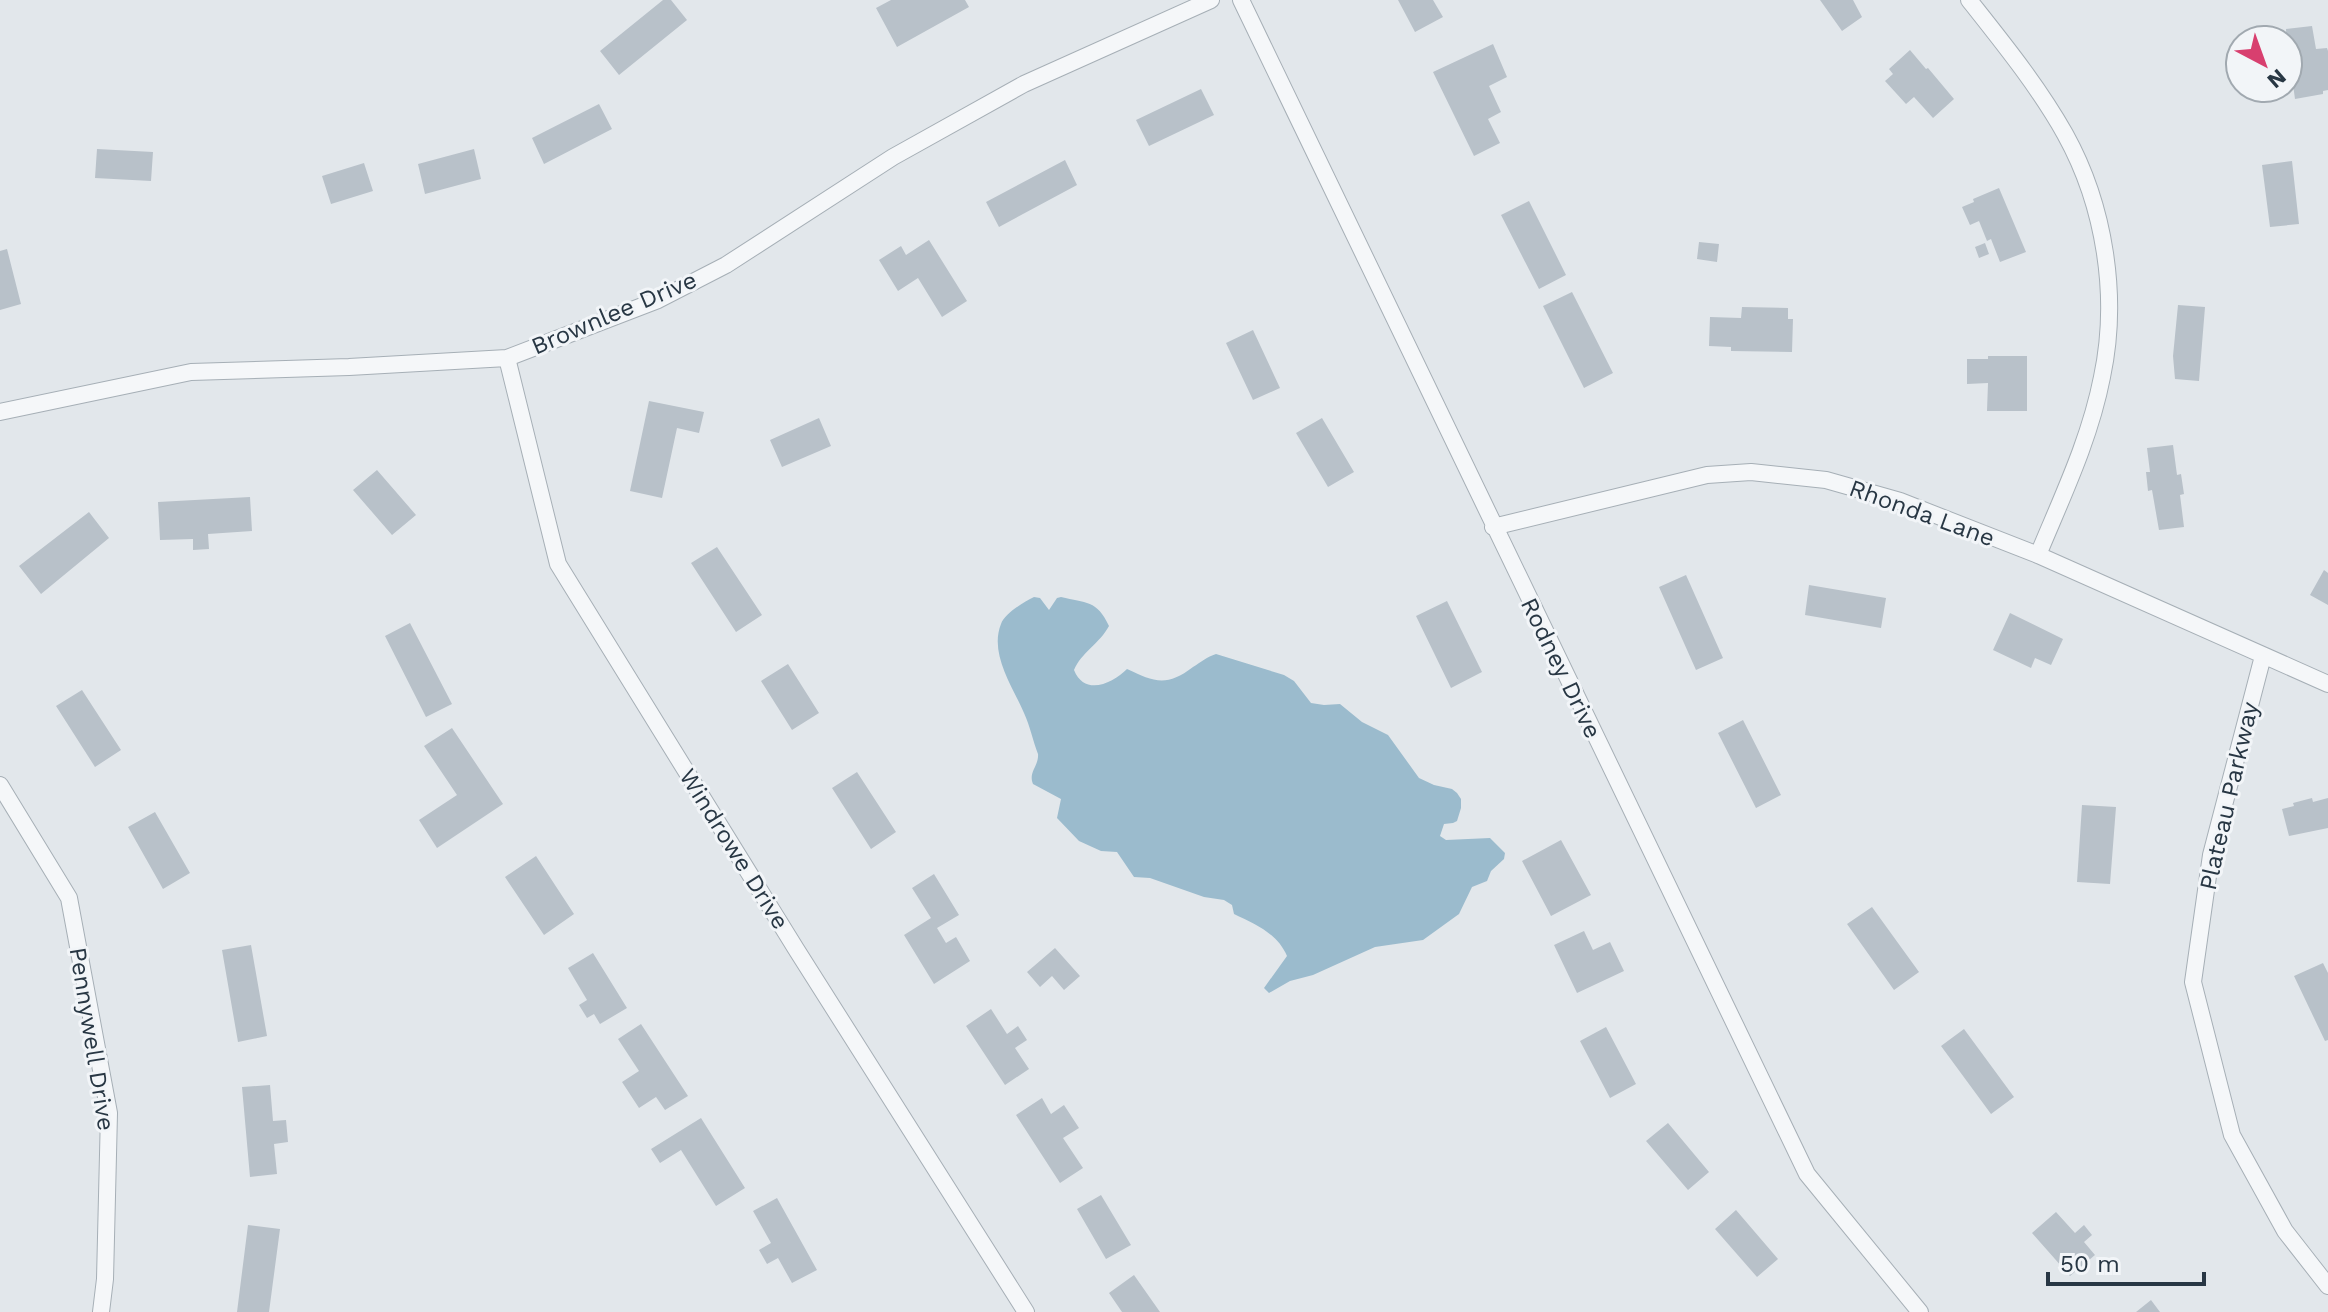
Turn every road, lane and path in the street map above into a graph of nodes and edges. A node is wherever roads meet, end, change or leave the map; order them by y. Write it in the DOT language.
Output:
graph roads {
  1 [pos="1211,0"];
  2 [pos="1241,0"];
  3 [pos="1969,0"];
  4 [pos="507,358"];
  5 [pos="0,412"];
  6 [pos="1493,527"];
  7 [pos="2038,555"];
  8 [pos="2263,656"];
  9 [pos="2328,684"];
  10 [pos="0,785"];
  11 [pos="2328,1286"];
  12 [pos="101,1312"];
  13 [pos="1026,1312"];
  14 [pos="1920,1312"];
  1 -- 4 [label="street, Brownlee Drive"];
  2 -- 6 [label="street, Rodney Drive"];
  3 -- 7 [label="street"];
  4 -- 5 [label="street, Brownlee Drive"];
  4 -- 13 [label="street, Windrowe Drive"];
  6 -- 7 [label="street, Rhonda Lane"];
  6 -- 14 [label="street, Rodney Drive"];
  7 -- 8 [label="street, Rhonda Lane"];
  8 -- 9 [label="street, Rhonda Lane"];
  8 -- 11 [label="street, Plateau Parkway"];
  10 -- 12 [label="street, Pennywell Drive"];
}
